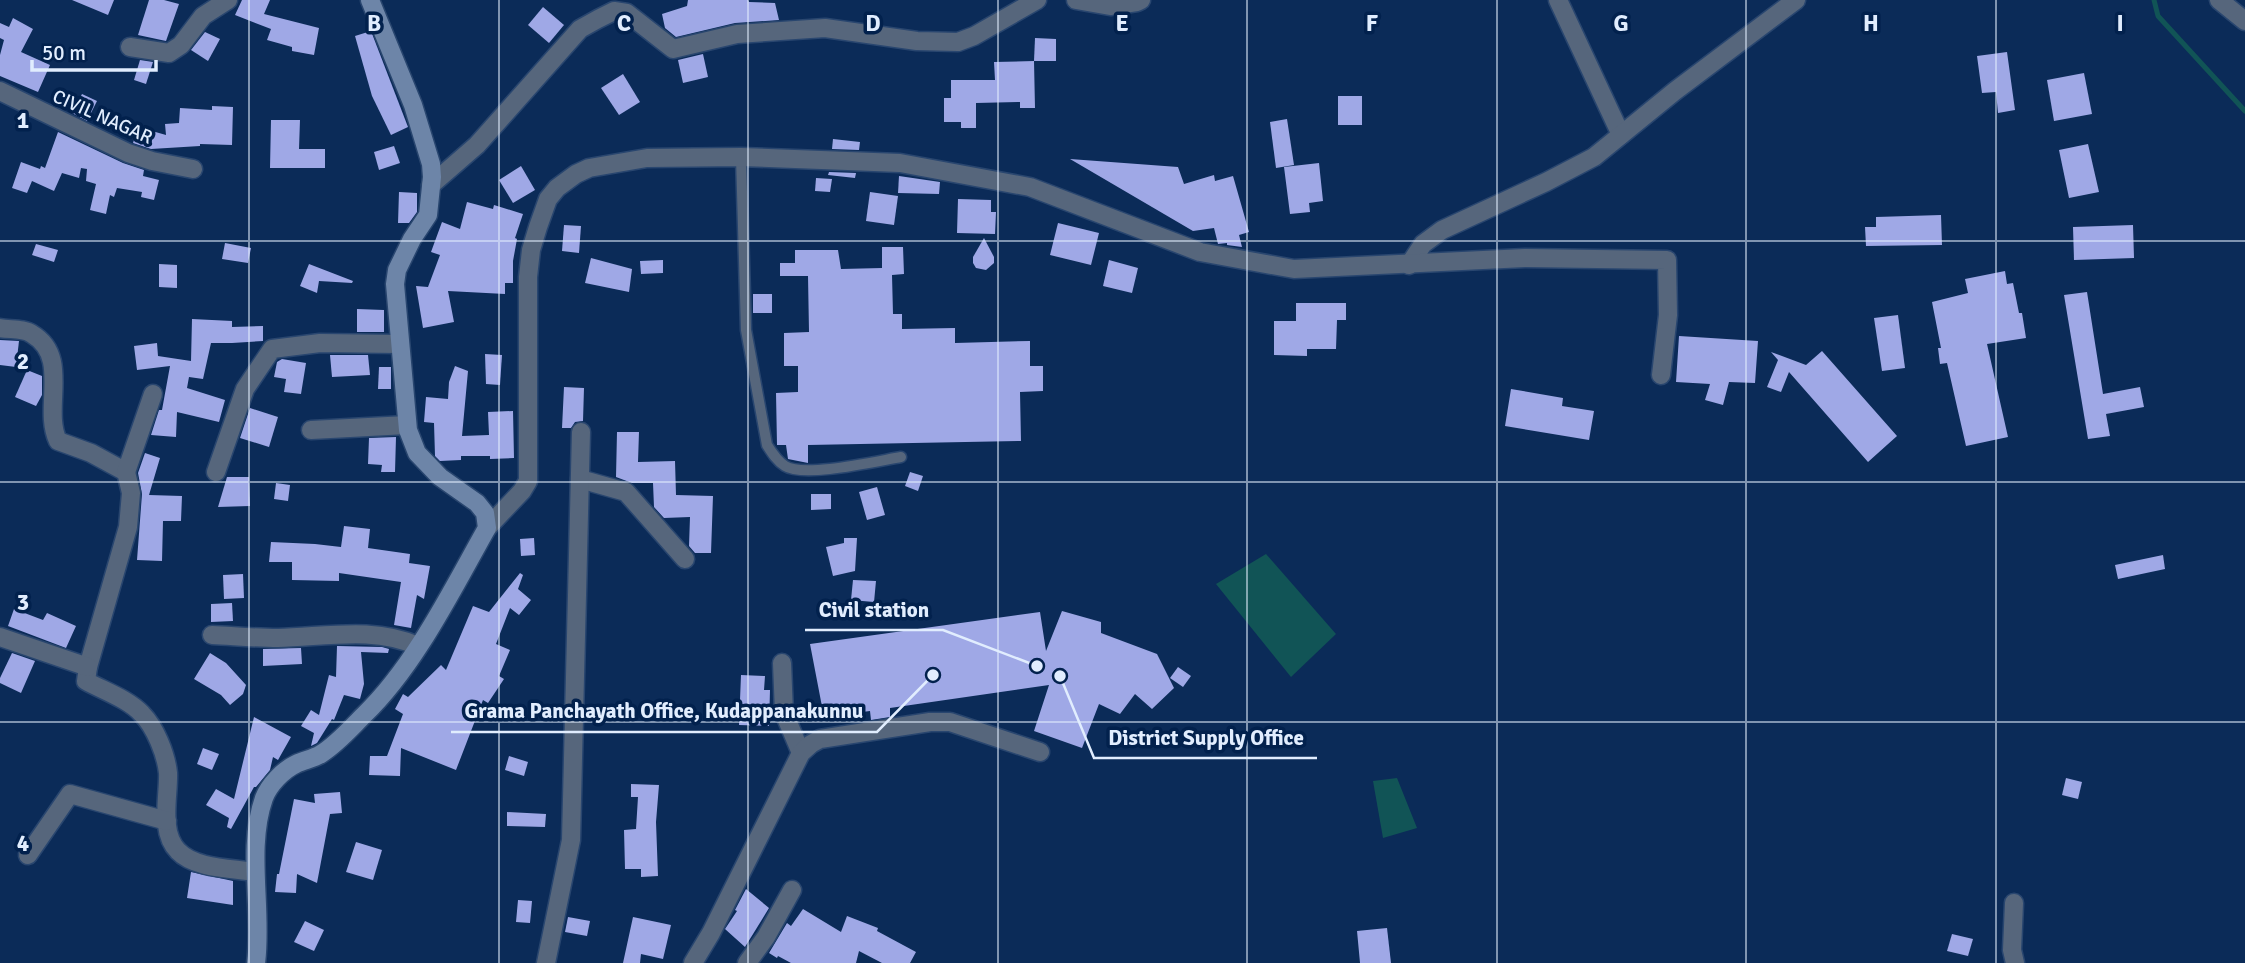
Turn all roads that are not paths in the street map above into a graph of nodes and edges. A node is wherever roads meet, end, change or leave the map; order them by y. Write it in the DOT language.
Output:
graph roads {
  1 [pos="228,0"];
  2 [pos="370,0"];
  3 [pos="1037,0"];
  4 [pos="1076,0"];
  5 [pos="1141,0"];
  6 [pos="1558,0"];
  7 [pos="1796,0"];
  8 [pos="2219,0"];
  9 [pos="1003,9"];
  10 [pos="2245,21"];
  11 [pos="130,47"];
  12 [pos="0,91"];
  13 [pos="1621,135"];
  14 [pos="741,157"];
  15 [pos="193,169"];
  16 [pos="431,185"];
  17 [pos="1409,265"];
  18 [pos="0,328"];
  19 [pos="400,344"];
  20 [pos="1661,375"];
  21 [pos="153,394"];
  22 [pos="407,425"];
  23 [pos="311,430"];
  24 [pos="581,432"];
  25 [pos="901,457"];
  26 [pos="126,472"];
  27 [pos="216,472"];
  28 [pos="580,479"];
  29 [pos="487,528"];
  30 [pos="685,559"];
  31 [pos="212,635"];
  32 [pos="0,636"];
  33 [pos="418,646"];
  34 [pos="782,663"];
  35 [pos="88,667"];
  36 [pos="1041,752"];
  37 [pos="802,753"];
  38 [pos="167,821"];
  39 [pos="28,855"];
  40 [pos="255,872"];
  41 [pos="792,890"];
  42 [pos="2014,903"];
  43 [pos="256,963"];
  44 [pos="546,963"];
  45 [pos="693,963"];
  46 [pos="747,963"];
  47 [pos="2015,963"];
  1 -- 11 [label="street"];
  2 -- 16 [label="main road"];
  3 -- 9 [label="street"];
  4 -- 5 [label="street"];
  6 -- 13 [label="street"];
  7 -- 13 [label="street"];
  8 -- 10 [label="street"];
  9 -- 16 [label="street"];
  12 -- 15 [label="street, CIVIL NAGAR"];
  13 -- 17 [label="street"];
  14 -- 17 [label="street"];
  14 -- 25 [label="lane"];
  14 -- 29 [label="street"];
  16 -- 19 [label="main road"];
  17 -- 20 [label="street"];
  18 -- 26 [label="street"];
  19 -- 22 [label="main road"];
  19 -- 27 [label="street"];
  21 -- 26 [label="street"];
  22 -- 23 [label="street"];
  22 -- 29 [label="main road"];
  24 -- 28 [label="street"];
  26 -- 35 [label="street"];
  28 -- 30 [label="street"];
  28 -- 44 [label="street"];
  29 -- 33 [label="main road"];
  31 -- 33 [label="street"];
  32 -- 35 [label="street"];
  33 -- 40 [label="main road"];
  34 -- 37 [label="street"];
  35 -- 38 [label="street"];
  36 -- 37 [label="street"];
  37 -- 45 [label="street"];
  38 -- 39 [label="street"];
  38 -- 40 [label="street"];
  40 -- 43 [label="main road"];
  41 -- 46 [label="street"];
  42 -- 47 [label="street"];
}
